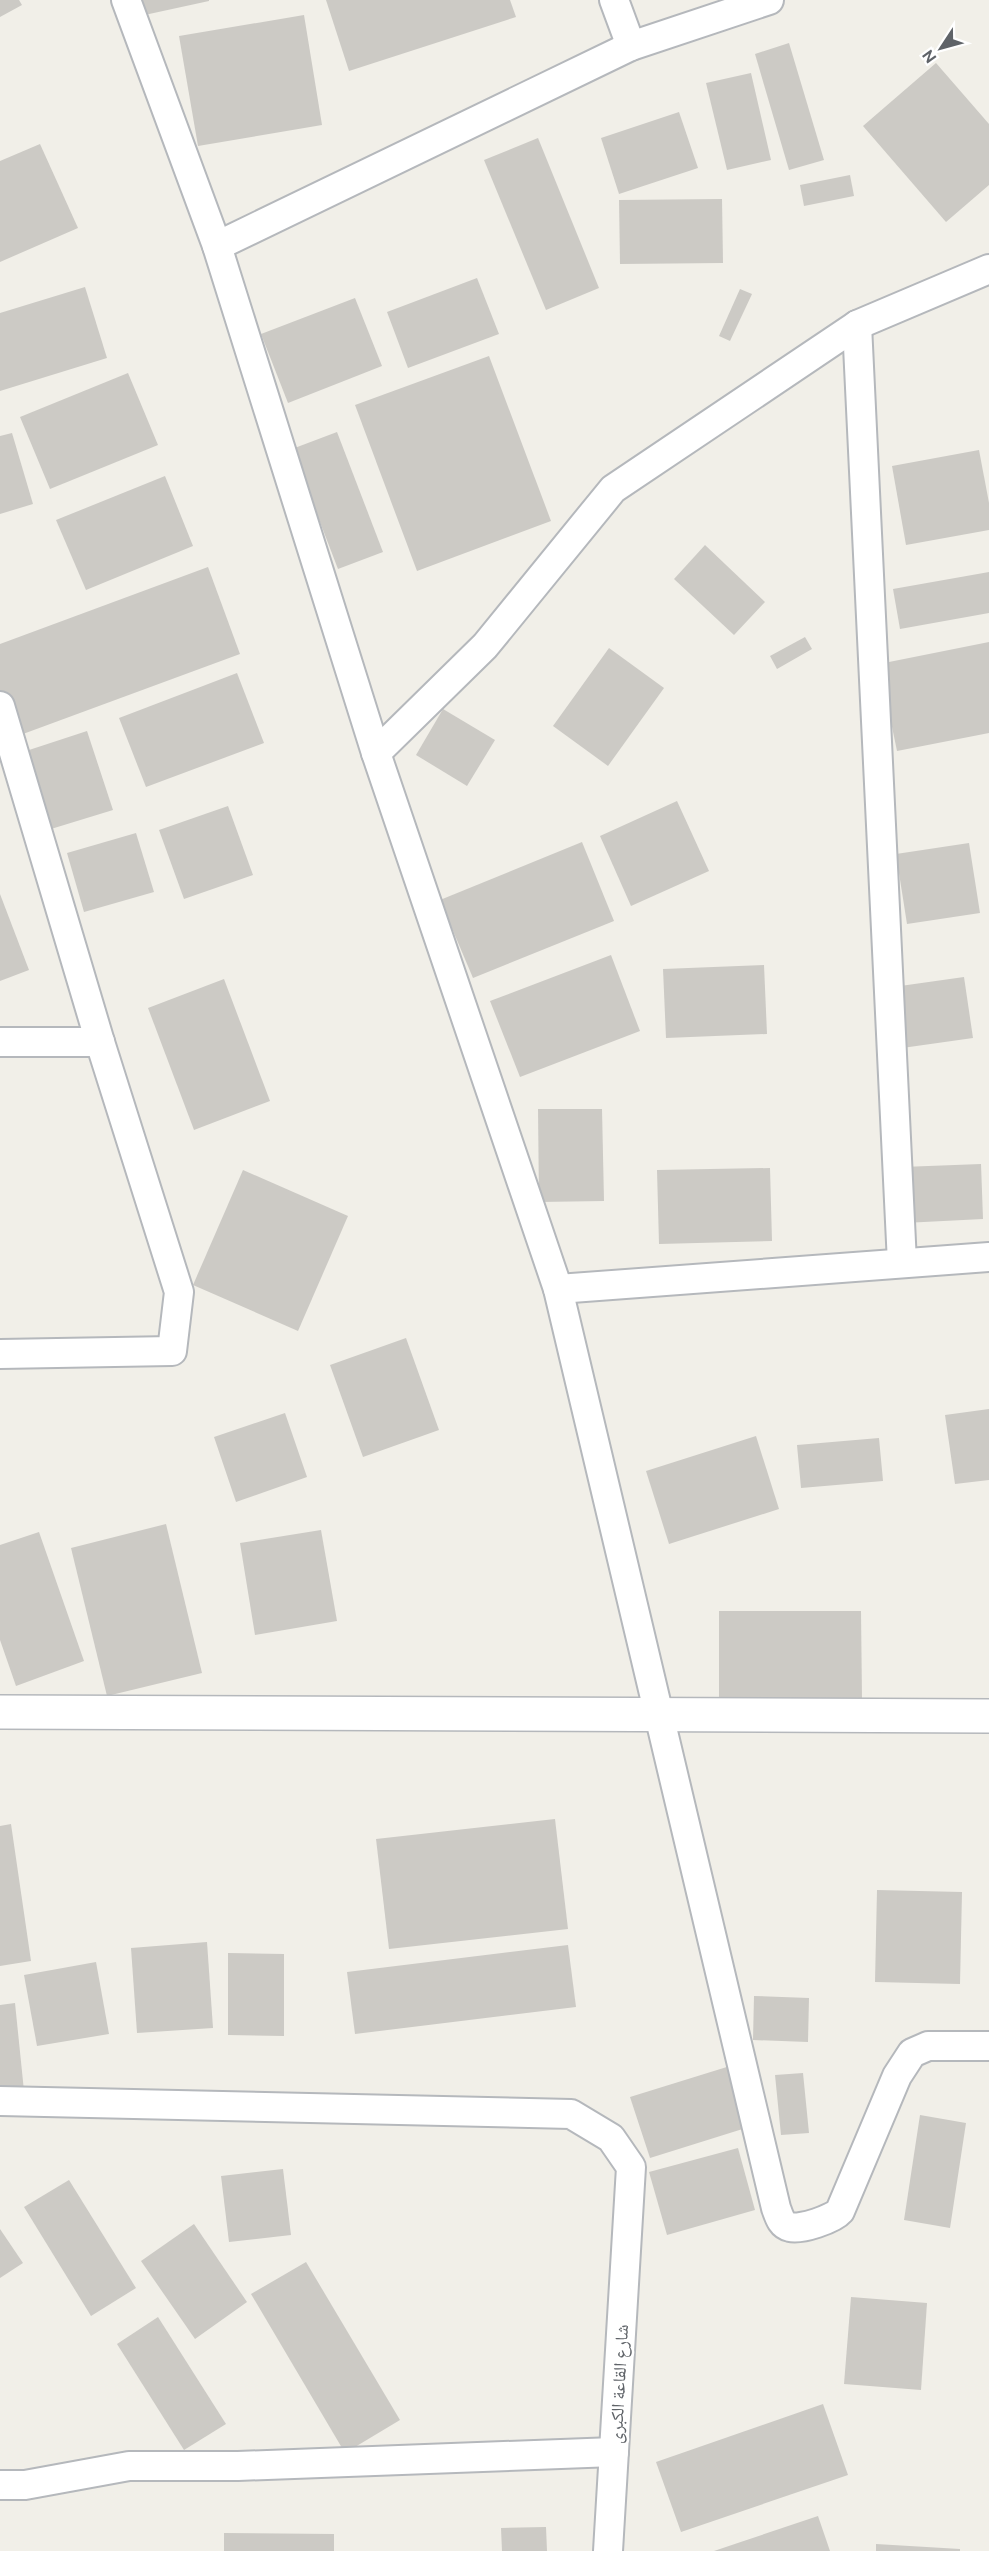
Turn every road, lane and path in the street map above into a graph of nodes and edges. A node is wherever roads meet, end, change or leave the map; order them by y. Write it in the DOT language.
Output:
graph roads {
  1 [pos="126,0"];
  2 [pos="614,0"];
  3 [pos="769,0"];
  4 [pos="631,46"];
  5 [pos="217,246"];
  6 [pos="989,269"];
  7 [pos="857,325"];
  8 [pos="0,706"];
  9 [pos="376,753"];
  10 [pos="0,1042"];
  11 [pos="100,1042"];
  12 [pos="989,1257"];
  13 [pos="902,1263"];
  14 [pos="558,1289"];
  15 [pos="0,1354"];
  16 [pos="0,1712"];
  17 [pos="659,1713"];
  18 [pos="989,1716"];
  19 [pos="989,2046"];
  20 [pos="0,2101"];
  21 [pos="614,2452"];
  22 [pos="0,2485"];
  23 [pos="608,2551"];
  1 -- 5 [label="street"];
  2 -- 4 [label="street"];
  3 -- 4 [label="street"];
  4 -- 5 [label="street"];
  5 -- 9 [label="street"];
  6 -- 7 [label="street"];
  7 -- 9 [label="street"];
  7 -- 13 [label="street"];
  8 -- 11 [label="street"];
  9 -- 14 [label="street"];
  10 -- 11 [label="street"];
  11 -- 15 [label="street"];
  12 -- 13 [label="street"];
  13 -- 14 [label="street"];
  14 -- 17 [label="street"];
  16 -- 17 [label="street"];
  17 -- 18 [label="street"];
  17 -- 19 [label="street"];
  20 -- 21 [label="street, شارع القاعة الكبرى"];
  21 -- 22 [label="street"];
  21 -- 23 [label="street, شارع القاعة الكبرى"];
}
